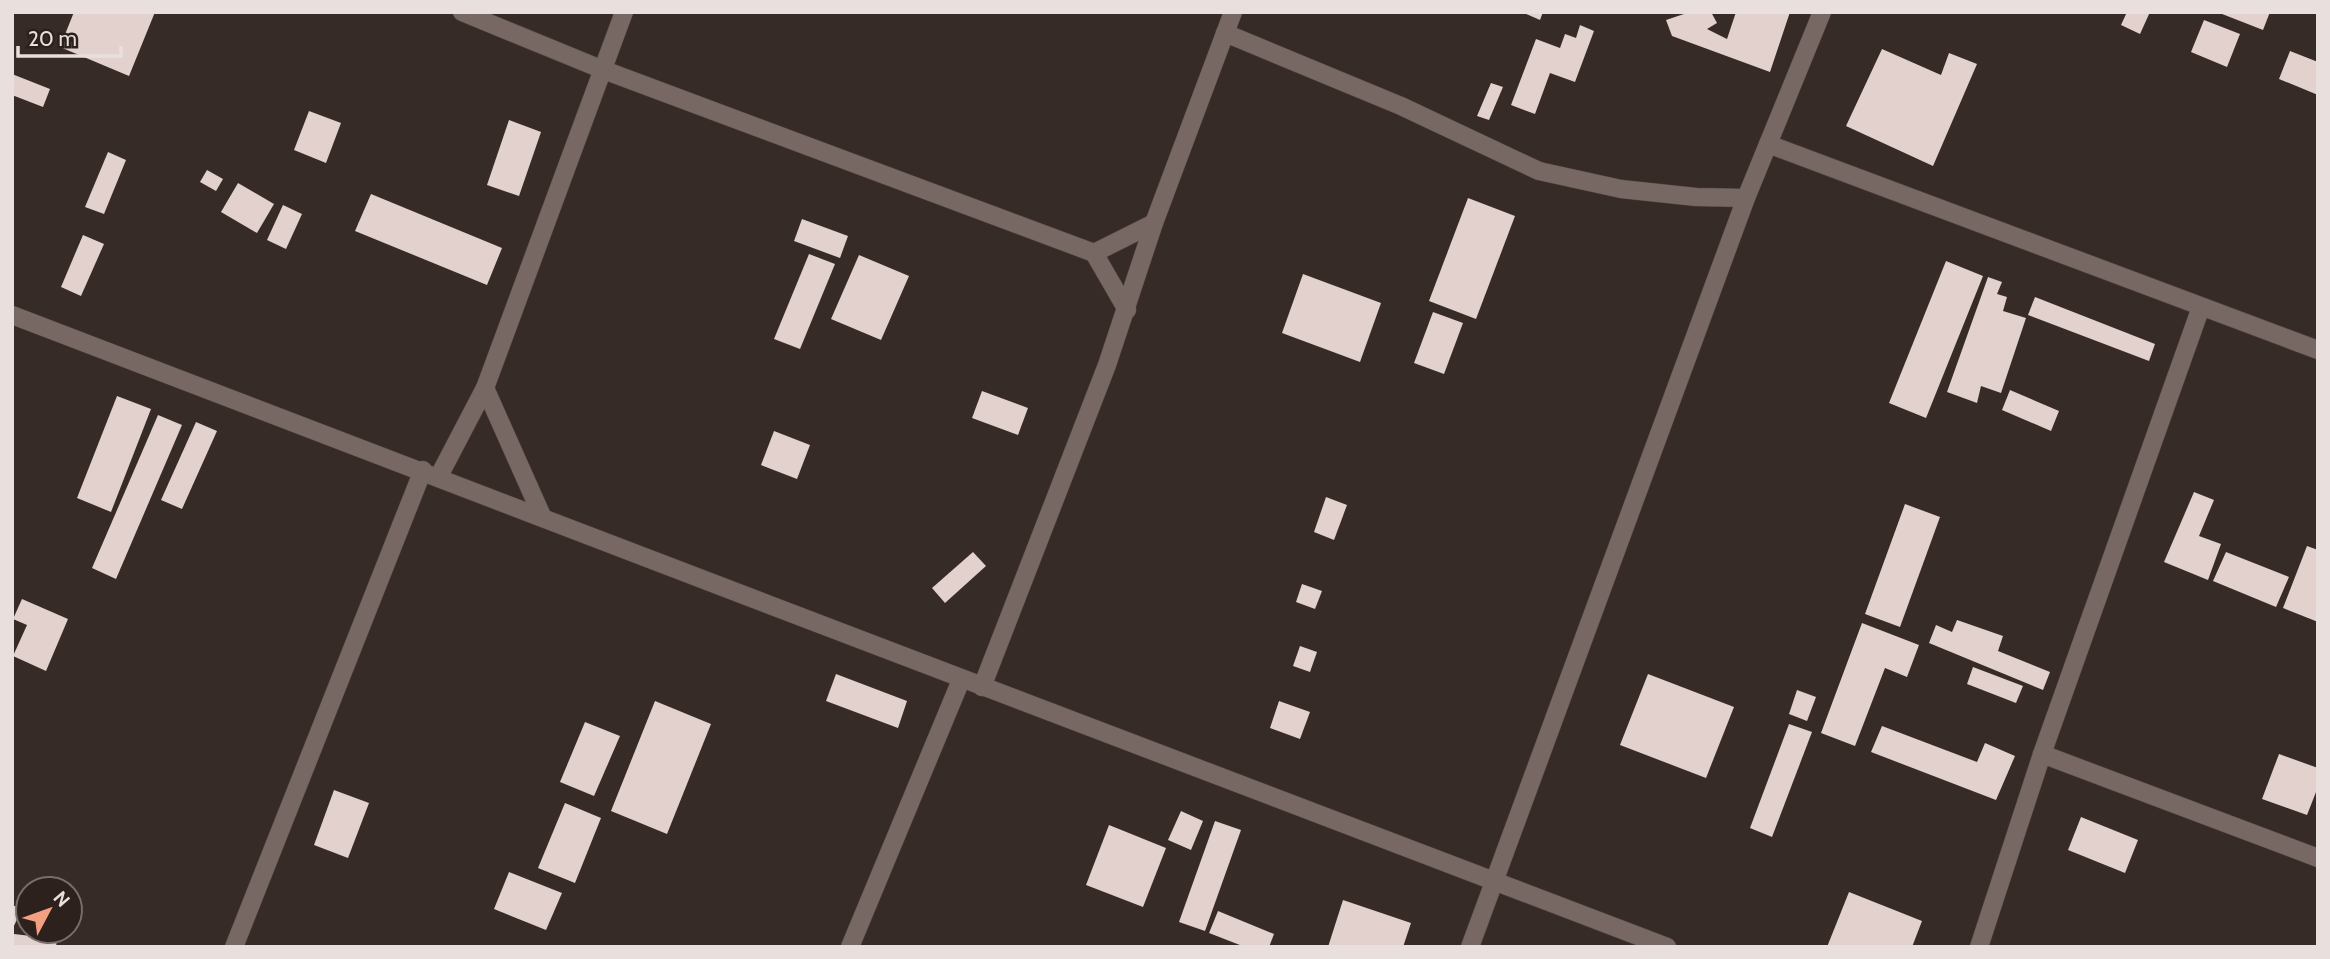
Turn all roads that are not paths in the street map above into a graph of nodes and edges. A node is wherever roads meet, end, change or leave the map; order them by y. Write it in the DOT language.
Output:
graph roads {
  1 [pos="462,12"];
  2 [pos="624,12"];
  3 [pos="1233,12"];
  4 [pos="1822,12"];
  5 [pos="1225,33"];
  6 [pos="601,69"];
  7 [pos="1768,144"];
  8 [pos="1746,198"];
  9 [pos="1154,223"];
  10 [pos="1094,253"];
  11 [pos="2201,307"];
  12 [pos="1127,310"];
  13 [pos="12,315"];
  14 [pos="2318,350"];
  15 [pos="485,388"];
  16 [pos="431,473"];
  17 [pos="542,516"];
  18 [pos="961,680"];
  19 [pos="982,687"];
  20 [pos="2042,754"];
  21 [pos="2318,858"];
  22 [pos="1494,883"];
  23 [pos="234,947"];
  24 [pos="850,947"];
  25 [pos="1470,947"];
  26 [pos="1667,947"];
  27 [pos="1979,947"];
  1 -- 6 [label="street"];
  2 -- 6 [label="street"];
  3 -- 5 [label="street"];
  4 -- 7 [label="street"];
  5 -- 8 [label="street"];
  5 -- 9 [label="street"];
  6 -- 10 [label="street"];
  6 -- 15 [label="street"];
  7 -- 8 [label="street"];
  7 -- 11 [label="street"];
  8 -- 22 [label="street"];
  9 -- 10 [label="street"];
  9 -- 12 [label="street"];
  10 -- 12 [label="street"];
  11 -- 14 [label="street"];
  11 -- 20 [label="street"];
  12 -- 19 [label="street"];
  13 -- 16 [label="street"];
  15 -- 16 [label="street"];
  15 -- 17 [label="street"];
  16 -- 17 [label="street"];
  16 -- 23 [label="street"];
  17 -- 18 [label="street"];
  18 -- 19 [label="street"];
  18 -- 24 [label="street"];
  19 -- 22 [label="street"];
  20 -- 21 [label="street"];
  20 -- 27 [label="street"];
  22 -- 25 [label="street"];
  22 -- 26 [label="street"];
}
